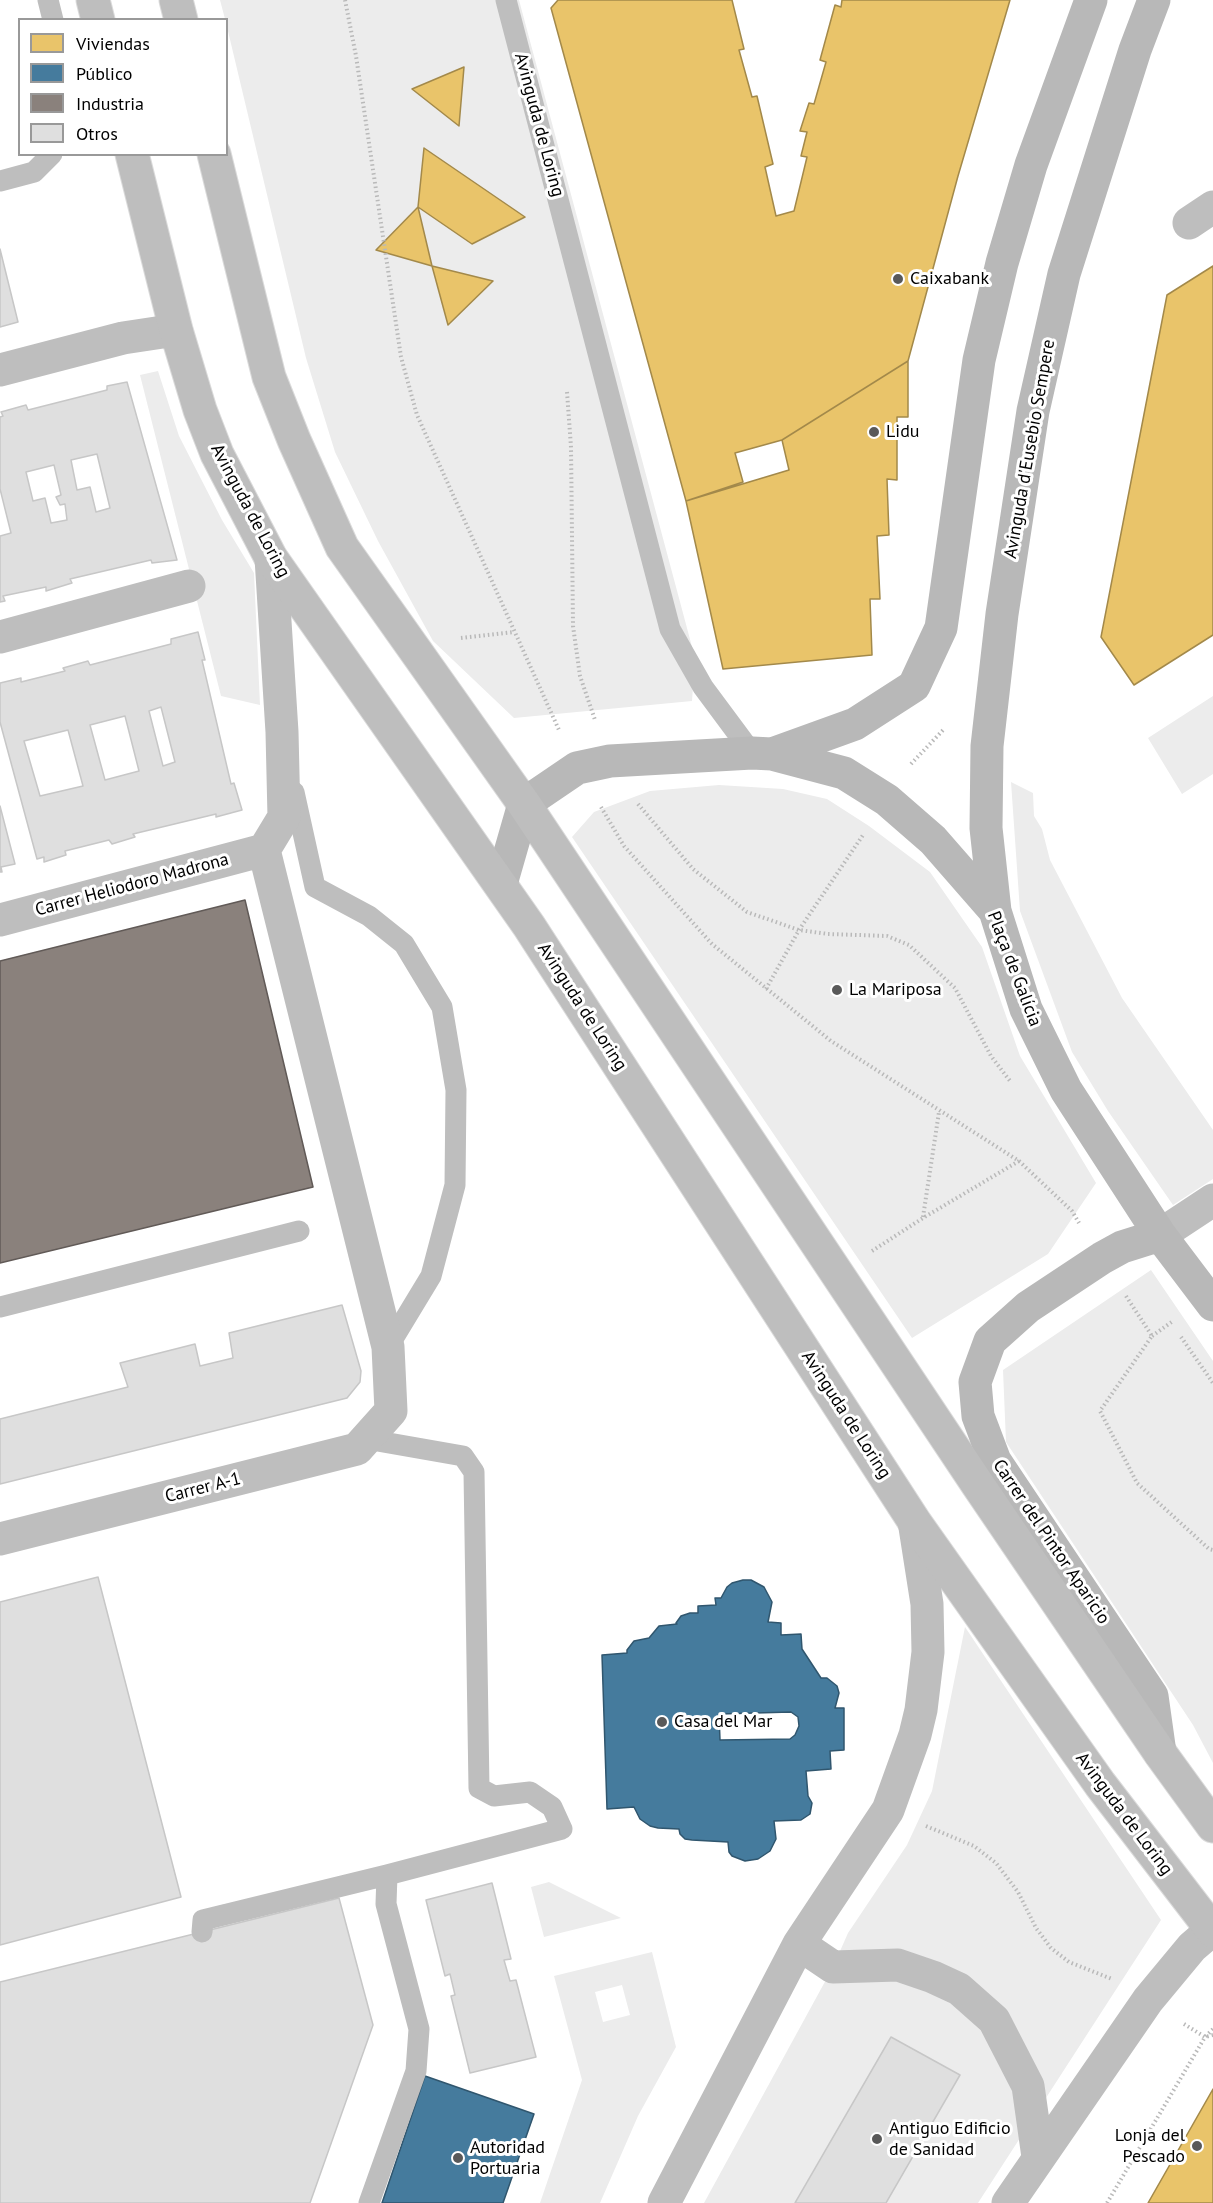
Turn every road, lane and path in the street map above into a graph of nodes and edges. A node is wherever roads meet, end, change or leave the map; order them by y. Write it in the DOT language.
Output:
graph roads {
  1 [pos="48,0"];
  2 [pos="93,0"];
  3 [pos="176,0"];
  4 [pos="345,0"];
  5 [pos="506,0"];
  6 [pos="1091,0"];
  7 [pos="1154,0"];
  8 [pos="52,18"];
  9 [pos="98,18"];
  10 [pos="180,18"];
  11 [pos="50,156"];
  12 [pos="132,156"];
  13 [pos="214,156"];
  14 [pos="0,181"];
  15 [pos="176,330"];
  16 [pos="0,370"];
  17 [pos="271,558"];
  18 [pos="189,586"];
  19 [pos="514,632"];
  20 [pos="0,637"];
  21 [pos="456,639"];
  22 [pos="944,729"];
  23 [pos="282,732"];
  24 [pos="762,754"];
  25 [pos="577,768"];
  26 [pos="905,771"];
  27 [pos="524,804"];
  28 [pos="869,826"];
  29 [pos="264,850"];
  30 [pos="501,884"];
  31 [pos="995,911"];
  32 [pos="0,920"];
  33 [pos="766,989"];
  34 [pos="939,1111"];
  35 [pos="1019,1161"];
  36 [pos="1213,1200"];
  37 [pos="1138,1202"];
  38 [pos="923,1218"];
  39 [pos="1083,1229"];
  40 [pos="299,1231"];
  41 [pos="1160,1235"];
  42 [pos="1122,1247"];
  43 [pos="868,1254"];
  44 [pos="1126,1296"];
  45 [pos="1213,1305"];
  46 [pos="0,1307"];
  47 [pos="1177,1319"];
  48 [pos="1152,1336"];
  49 [pos="388,1347"];
  50 [pos="366,1438"];
  51 [pos="914,1521"];
  52 [pos="0,1539"];
  53 [pos="1213,1550"];
  54 [pos="1161,1753"];
  55 [pos="888,1810"];
  56 [pos="1213,1826"];
  57 [pos="387,1875"];
  58 [pos="1213,1930"];
  59 [pos="202,1932"];
  60 [pos="799,1944"];
  61 [pos="1116,1980"];
  62 [pos="1176,2019"];
  63 [pos="1213,2030"];
  64 [pos="1213,2035"];
  65 [pos="1205,2037"];
  66 [pos="1038,2157"];
  67 [pos="369,2203"];
  68 [pos="664,2203"];
  69 [pos="1008,2203"];
  70 [pos="1107,2203"];
  1 -- 8 [label="lane"];
  2 -- 9 [label="main road"];
  3 -- 10 [label="main road"];
  4 -- 19 [label="path"];
  5 -- 24 [label="lane, Avinguda de Loring"];
  6 -- 24 [label="street"];
  7 -- 31 [label="street, Avinguda d'Eusebio Sempere"];
  11 -- 14 [label="lane"];
  12 -- 15 [label="main road, Avinguda de Loring"];
  13 -- 27 [label="main road"];
  15 -- 16 [label="main road"];
  15 -- 17 [label="main road, Avinguda de Loring"];
  17 -- 23 [label="main road"];
  17 -- 30 [label="main road, Avinguda de Loring"];
  18 -- 20 [label="main road"];
  19 -- 21 [label="path"];
  19 -- 25 [label="path"];
  22 -- 26 [label="path"];
  23 -- 29 [label="main road"];
  23 -- 49 [label="lane"];
  24 -- 25 [label="street"];
  24 -- 31 [label="street, Plaça de Galícia"];
  25 -- 27 [label="street"];
  25 -- 33 [label="path"];
  27 -- 30 [label="street"];
  27 -- 54 [label="main road"];
  28 -- 33 [label="path"];
  29 -- 32 [label="main road, Carrer Heliodoro Madrona"];
  29 -- 49 [label="main road"];
  30 -- 51 [label="main road, Avinguda de Loring"];
  31 -- 37 [label="street, Plaça de Galícia"];
  33 -- 34 [label="path"];
  34 -- 35 [label="path"];
  34 -- 38 [label="path"];
  35 -- 38 [label="path"];
  35 -- 39 [label="path"];
  36 -- 41 [label="main road, Carrer del Pintor Aparicio"];
  37 -- 41 [label="street, Plaça de Galícia"];
  37 -- 42 [label="street"];
  38 -- 43 [label="path"];
  40 -- 46 [label="lane"];
  41 -- 42 [label="street, Carrer del Pintor Aparicio"];
  41 -- 45 [label="street, Plaça de Galícia"];
  42 -- 54 [label="street, Carrer del Pintor Aparicio"];
  44 -- 48 [label="path"];
  47 -- 48 [label="path"];
  48 -- 53 [label="path"];
  49 -- 50 [label="main road, Carrer A-1"];
  50 -- 52 [label="main road, Carrer A-1"];
  50 -- 57 [label="lane"];
  51 -- 55 [label="main road"];
  51 -- 58 [label="main road, Avinguda de Loring"];
  54 -- 56 [label="main road"];
  55 -- 60 [label="main road"];
  55 -- 61 [label="path"];
  57 -- 59 [label="lane"];
  57 -- 67 [label="lane"];
  58 -- 66 [label="main road"];
  60 -- 66 [label="main road"];
  60 -- 68 [label="main road"];
  62 -- 65 [label="path"];
  63 -- 65 [label="path"];
  64 -- 65 [label="path"];
  65 -- 70 [label="path"];
  66 -- 69 [label="main road"];
}
